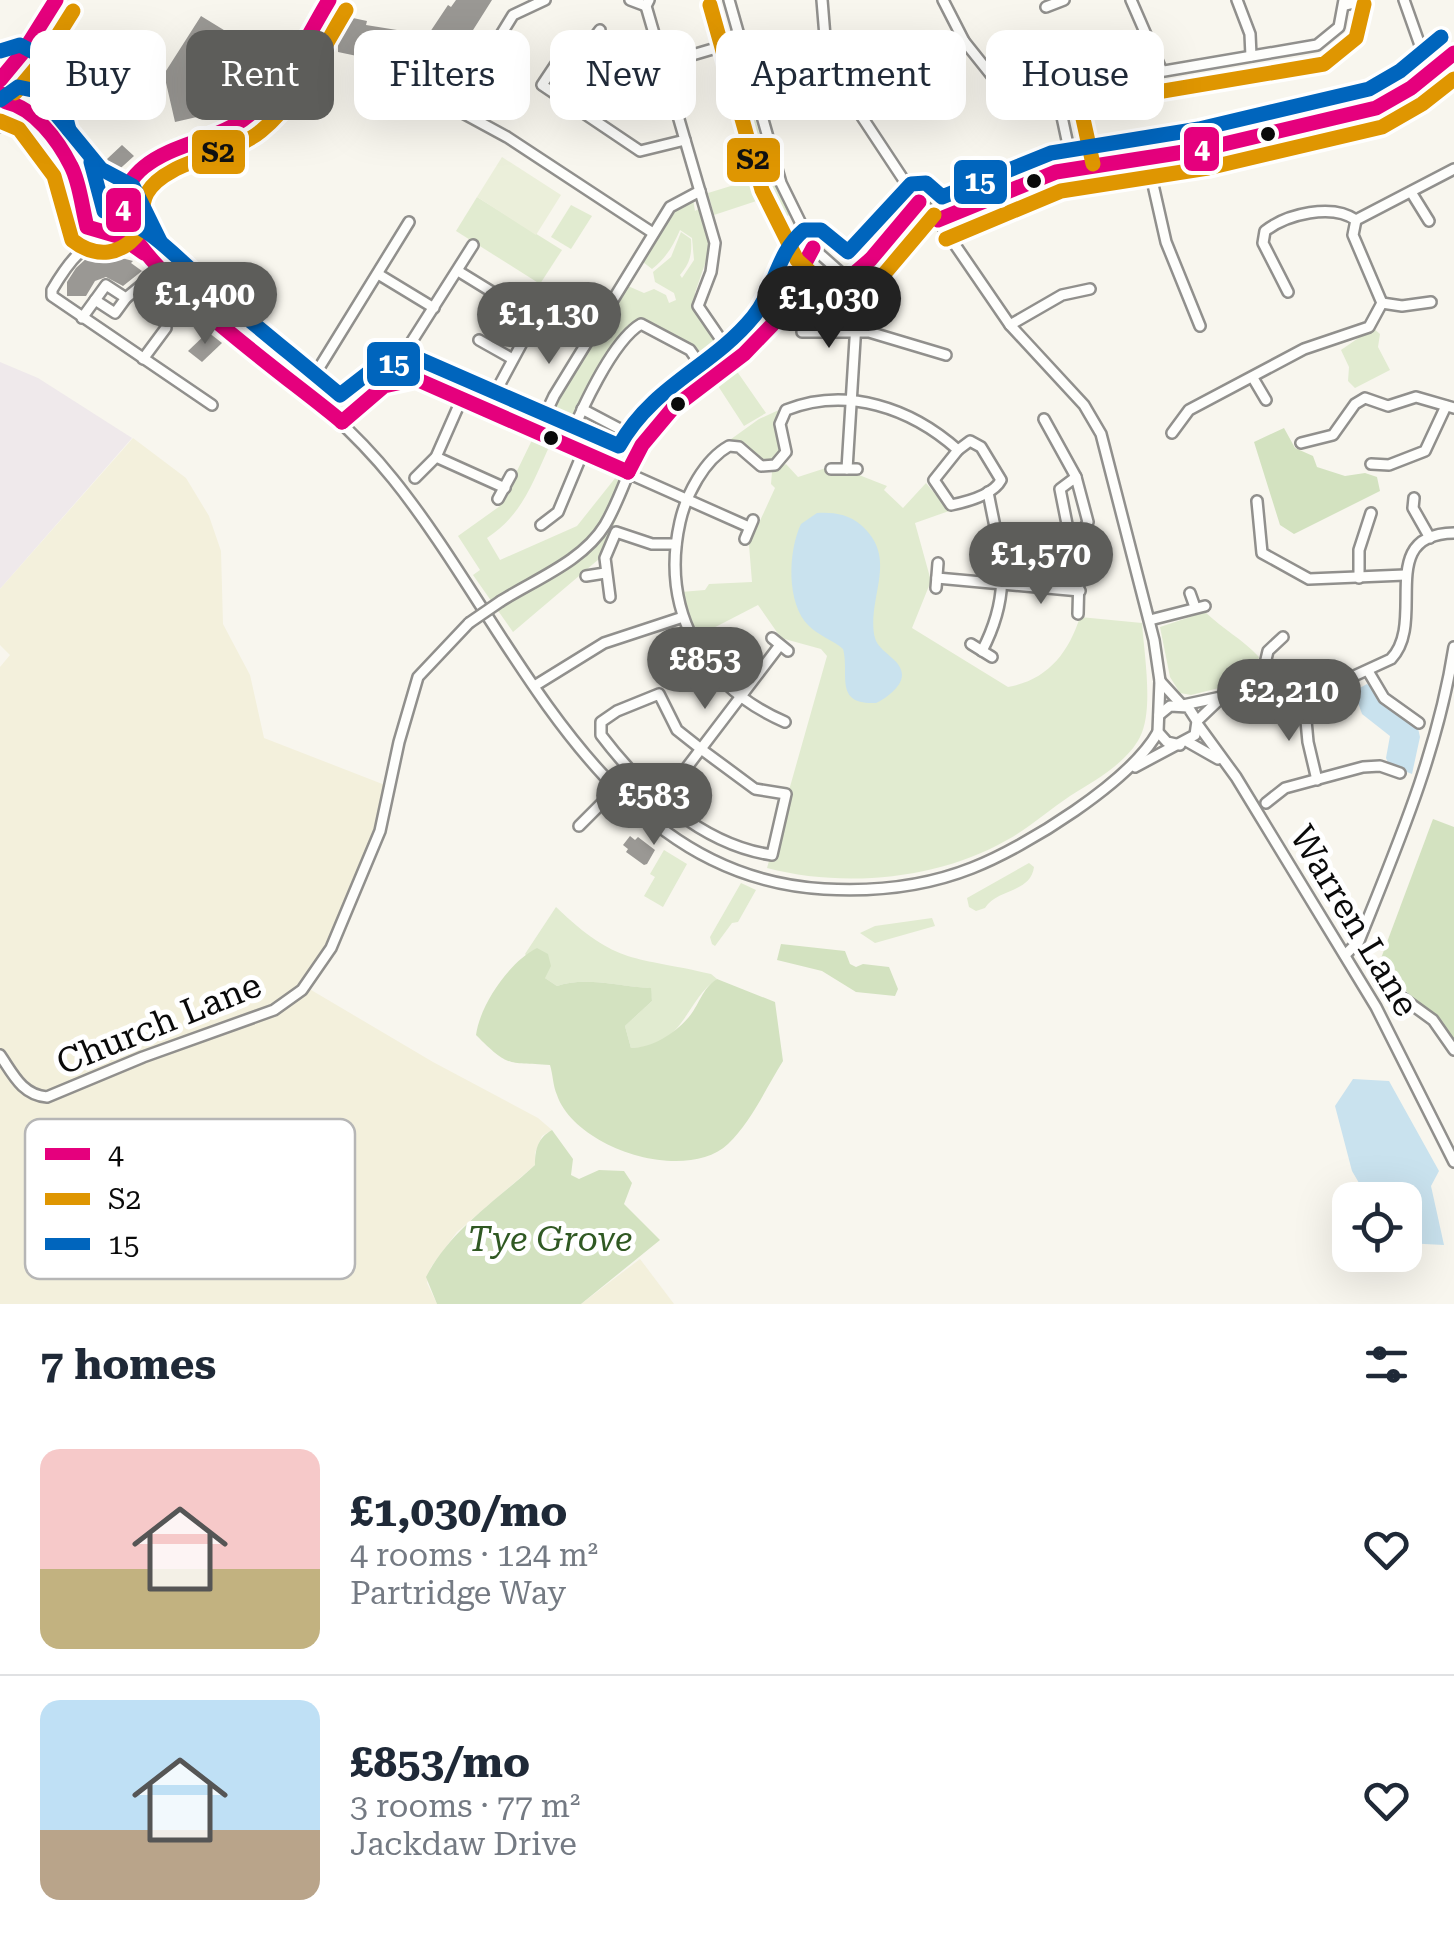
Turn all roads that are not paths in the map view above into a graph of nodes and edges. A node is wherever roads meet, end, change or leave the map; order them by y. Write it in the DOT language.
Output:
graph roads {
  1 [pos="56,0"];
  2 [pos="330,0"];
  3 [pos="546,0"];
  4 [pos="630,0"];
  5 [pos="728,0"];
  6 [pos="822,0"];
  7 [pos="943,0"];
  8 [pos="1064,0"];
  9 [pos="1131,0"];
  10 [pos="1237,0"];
  11 [pos="1366,0"];
  12 [pos="1404,0"];
  13 [pos="1344,2"];
  14 [pos="648,3"];
  15 [pos="1046,8"];
  16 [pos="37,30"];
  17 [pos="655,30"];
  18 [pos="737,30"];
  19 [pos="825,30"];
  20 [pos="958,30"];
  21 [pos="1144,30"];
  22 [pos="30,39"];
  23 [pos="966,44"];
  24 [pos="1421,48"];
  25 [pos="1454,53"];
  26 [pos="1251,56"];
  27 [pos="986,68"];
  28 [pos="1164,69"];
  29 [pos="30,71"];
  30 [pos="4,73"];
  31 [pos="0,96"];
  32 [pos="30,103"];
  33 [pos="22,107"];
  34 [pos="45,120"];
  35 [pos="593,120"];
  36 [pos="675,120"];
  37 [pos="763,120"];
  38 [pos="864,120"];
  39 [pos="1063,120"];
  40 [pos="0,126"];
  41 [pos="49,134"];
  42 [pos="680,142"];
  43 [pos="1148,158"];
  44 [pos="72,167"];
  45 [pos="1073,168"];
  46 [pos="1454,168"];
  47 [pos="132,179"];
  48 [pos="700,191"];
  49 [pos="103,192"];
  50 [pos="1410,192"];
  51 [pos="919,202"];
  52 [pos="123,210"];
  53 [pos="83,216"];
  54 [pos="938,220"];
  55 [pos="1356,220"];
  56 [pos="1429,220"];
  57 [pos="409,222"];
  58 [pos="108,233"];
  59 [pos="653,233"];
  60 [pos="473,245"];
  61 [pos="813,248"];
  62 [pos="142,250"];
  63 [pos="76,253"];
  64 [pos="458,271"];
  65 [pos="378,274"];
  66 [pos="848,279"];
  67 [pos="1090,289"];
  68 [pos="1288,292"];
  69 [pos="553,297"];
  70 [pos="126,298"];
  71 [pos="95,300"];
  72 [pos="1431,302"];
  73 [pos="1382,303"];
  74 [pos="510,304"];
  75 [pos="434,308"];
  76 [pos="173,315"];
  77 [pos="82,318"];
  78 [pos="597,324"];
  79 [pos="1010,325"];
  80 [pos="1200,326"];
  81 [pos="166,328"];
  82 [pos="530,328"];
  83 [pos="856,331"];
  84 [pos="802,332"];
  85 [pos="480,340"];
  86 [pos="946,354"];
  87 [pos="511,358"];
  88 [pos="143,360"];
  89 [pos="735,360"];
  90 [pos="325,364"];
  91 [pos="710,377"];
  92 [pos="404,378"];
  93 [pos="1253,378"];
  94 [pos="462,398"];
  95 [pos="850,400"];
  96 [pos="1266,400"];
  97 [pos="212,405"];
  98 [pos="1450,407"];
  99 [pos="582,409"];
  100 [pos="486,410"];
  101 [pos="1044,419"];
  102 [pos="342,422"];
  103 [pos="618,428"];
  104 [pos="538,432"];
  105 [pos="1172,433"];
  106 [pos="1301,443"];
  107 [pos="566,444"];
  108 [pos="958,450"];
  109 [pos="583,452"];
  110 [pos="436,457"];
  111 [pos="1372,464"];
  112 [pos="831,469"];
  113 [pos="628,472"];
  114 [pos="511,475"];
  115 [pos="415,478"];
  116 [pos="1076,478"];
  117 [pos="505,488"];
  118 [pos="988,492"];
  119 [pos="1414,498"];
  120 [pos="498,499"];
  121 [pos="688,499"];
  122 [pos="1257,501"];
  123 [pos="1371,514"];
  124 [pos="541,525"];
  125 [pos="1454,533"];
  126 [pos="1080,535"];
  127 [pos="1430,538"];
  128 [pos="745,539"];
  129 [pos="676,544"];
  130 [pos="938,563"];
  131 [pos="605,574"];
  132 [pos="1404,575"];
  133 [pos="586,576"];
  134 [pos="1359,578"];
  135 [pos="1004,585"];
  136 [pos="1080,591"];
  137 [pos="1190,593"];
  138 [pos="610,596"];
  139 [pos="1078,614"];
  140 [pos="683,617"];
  141 [pos="1150,620"];
  142 [pos="1270,631"];
  143 [pos="971,644"];
  144 [pos="780,645"];
  145 [pos="1454,647"];
  146 [pos="982,651"];
  147 [pos="992,657"];
  148 [pos="1368,671"];
  149 [pos="1160,681"];
  150 [pos="536,685"];
  151 [pos="1258,694"];
  152 [pos="740,698"];
  153 [pos="1222,698"];
  154 [pos="1304,699"];
  155 [pos="1182,705"];
  156 [pos="1159,716"];
  157 [pos="785,722"];
  158 [pos="1198,723"];
  159 [pos="1419,724"];
  160 [pos="1158,732"];
  161 [pos="1184,743"];
  162 [pos="702,749"];
  163 [pos="1228,766"];
  164 [pos="1128,770"];
  165 [pos="1400,773"];
  166 [pos="1317,780"];
  167 [pos="1263,786"];
  168 [pos="614,790"];
  169 [pos="662,800"];
  170 [pos="578,826"];
  171 [pos="1345,955"];
  172 [pos="1379,981"];
  173 [pos="1454,1050"];
  174 [pos="0,1056"];
  175 [pos="1454,1162"];
  1 -- 16 [label="main road"];
  2 -- 47 [label="street"];
  3 -- 59 [label="street"];
  4 -- 14 [label="street"];
  5 -- 18 [label="street"];
  6 -- 19 [label="street"];
  7 -- 20 [label="street"];
  8 -- 15 [label="street"];
  9 -- 21 [label="street"];
  10 -- 26 [label="street"];
  11 -- 13 [label="street"];
  12 -- 24 [label="street"];
  13 -- 26 [label="street"];
  14 -- 17 [label="street"];
  22 -- 30 [label="main road"];
  23 -- 27 [label="street"];
  25 -- 43 [label="street"];
  26 -- 28 [label="street"];
  29 -- 30 [label="main road"];
  31 -- 33 [label="main road"];
  32 -- 33 [label="main road"];
  33 -- 40 [label="main road"];
  33 -- 41 [label="street"];
  34 -- 41 [label="street"];
  35 -- 42 [label="street"];
  36 -- 42 [label="street"];
  37 -- 61 [label="street"];
  38 -- 51 [label="street"];
  39 -- 45 [label="street"];
  41 -- 44 [label="street"];
  42 -- 48 [label="street"];
  43 -- 45 [label="street"];
  43 -- 80 [label="street"];
  44 -- 49 [label="street"];
  44 -- 53 [label="street"];
  45 -- 54 [label="street"];
  46 -- 50 [label="street"];
  47 -- 49 [label="street"];
  47 -- 52 [label="street"];
  48 -- 59 [label="street"];
  48 -- 89 [label="street"];
  49 -- 52 [label="street"];
  49 -- 53 [label="street"];
  50 -- 55 [label="street"];
  50 -- 56 [label="street"];
  51 -- 54 [label="street"];
  51 -- 66 [label="street"];
  52 -- 58 [label="street"];
  52 -- 62 [label="street"];
  53 -- 58 [label="street"];
  53 -- 63 [label="street"];
  54 -- 79 [label="street"];
  55 -- 68 [label="street"];
  55 -- 73 [label="street"];
  57 -- 65 [label="street"];
  58 -- 62 [label="street"];
  58 -- 63 [label="street"];
  59 -- 78 [label="street"];
  60 -- 64 [label="street"];
  61 -- 66 [label="street"];
  61 -- 89 [label="street"];
  62 -- 102 [label="street"];
  63 -- 77 [label="street"];
  64 -- 74 [label="street"];
  64 -- 75 [label="street"];
  65 -- 75 [label="street"];
  65 -- 90 [label="street"];
  66 -- 83 [label="street"];
  67 -- 79 [label="street"];
  69 -- 78 [label="street"];
  70 -- 71 [label="street"];
  70 -- 71 [label="street"];
  70 -- 76 [label="street"];
  71 -- 77 [label="street"];
  72 -- 73 [label="street"];
  73 -- 93 [label="street"];
  75 -- 92 [label="street"];
  77 -- 88 [label="street"];
  78 -- 104 [label="street"];
  79 -- 141 [label="street"];
  81 -- 88 [label="street"];
  82 -- 87 [label="street"];
  83 -- 84 [label="street"];
  83 -- 86 [label="street"];
  83 -- 95 [label="street"];
  85 -- 87 [label="street"];
  87 -- 100 [label="street"];
  88 -- 97 [label="street"];
  89 -- 91 [label="street"];
  91 -- 99 [label="street"];
  91 -- 113 [label="street"];
  92 -- 94 [label="street"];
  92 -- 102 [label="street"];
  93 -- 96 [label="street"];
  93 -- 105 [label="street"];
  94 -- 100 [label="street"];
  94 -- 110 [label="street"];
  95 -- 108 [label="street"];
  95 -- 112 [label="street"];
  95 -- 121 [label="street"];
  98 -- 106 [label="street"];
  98 -- 111 [label="street"];
  99 -- 103 [label="street"];
  99 -- 107 [label="street"];
  100 -- 104 [label="street"];
  101 -- 116 [label="street"];
  102 -- 150 [label="street"];
  104 -- 107 [label="street"];
  107 -- 109 [label="street"];
  108 -- 118 [label="street"];
  108 -- 118 [label="street"];
  109 -- 113 [label="street"];
  109 -- 124 [label="street"];
  110 -- 115 [label="street"];
  110 -- 117 [label="street"];
  113 -- 121 [label="street"];
  113 -- 174 [label="street, Church Lane, bridge"];
  114 -- 117 [label="street"];
  116 -- 126 [label="street"];
  116 -- 126 [label="street"];
  117 -- 120 [label="street"];
  118 -- 135 [label="street"];
  119 -- 127 [label="street"];
  121 -- 128 [label="street"];
  121 -- 129 [label="street"];
  122 -- 134 [label="street"];
  123 -- 134 [label="street"];
  125 -- 127 [label="street"];
  126 -- 136 [label="street"];
  127 -- 132 [label="street"];
  129 -- 131 [label="street"];
  129 -- 140 [label="street"];
  130 -- 135 [label="street"];
  131 -- 133 [label="street"];
  131 -- 138 [label="street"];
  132 -- 134 [label="street"];
  132 -- 148 [label="street"];
  135 -- 136 [label="street"];
  135 -- 146 [label="street"];
  136 -- 139 [label="street"];
  137 -- 141 [label="street"];
  140 -- 150 [label="street"];
  140 -- 152 [label="street"];
  141 -- 149 [label="street"];
  142 -- 151 [label="street"];
  143 -- 146 [label="street"];
  144 -- 152 [label="street"];
  145 -- 171 [label="street"];
  146 -- 147 [label="street"];
  148 -- 154 [label="street"];
  148 -- 159 [label="street"];
  149 -- 155 [label="street, Warren Lane"];
  149 -- 156 [label="street"];
  150 -- 168 [label="street"];
  151 -- 153 [label="street"];
  151 -- 154 [label="street"];
  152 -- 157 [label="street"];
  152 -- 162 [label="street"];
  153 -- 155 [label="street"];
  153 -- 158 [label="street"];
  154 -- 166 [label="street"];
  155 -- 156 [label="street"];
  155 -- 158 [label="street, Warren Lane"];
  156 -- 160 [label="street"];
  158 -- 161 [label="street"];
  158 -- 163 [label="street, Warren Lane"];
  160 -- 161 [label="street, Warren Lane"];
  160 -- 164 [label="street"];
  161 -- 163 [label="street, Warren Lane"];
  161 -- 164 [label="street"];
  162 -- 169 [label="street"];
  162 -- 169 [label="street"];
  162 -- 169 [label="street"];
  163 -- 171 [label="street, Warren Lane"];
  164 -- 168 [label="street"];
  165 -- 166 [label="street"];
  166 -- 167 [label="street"];
  168 -- 170 [label="street"];
  171 -- 175 [label="street, Warren Lane"];
  172 -- 173 [label="street"];
}
